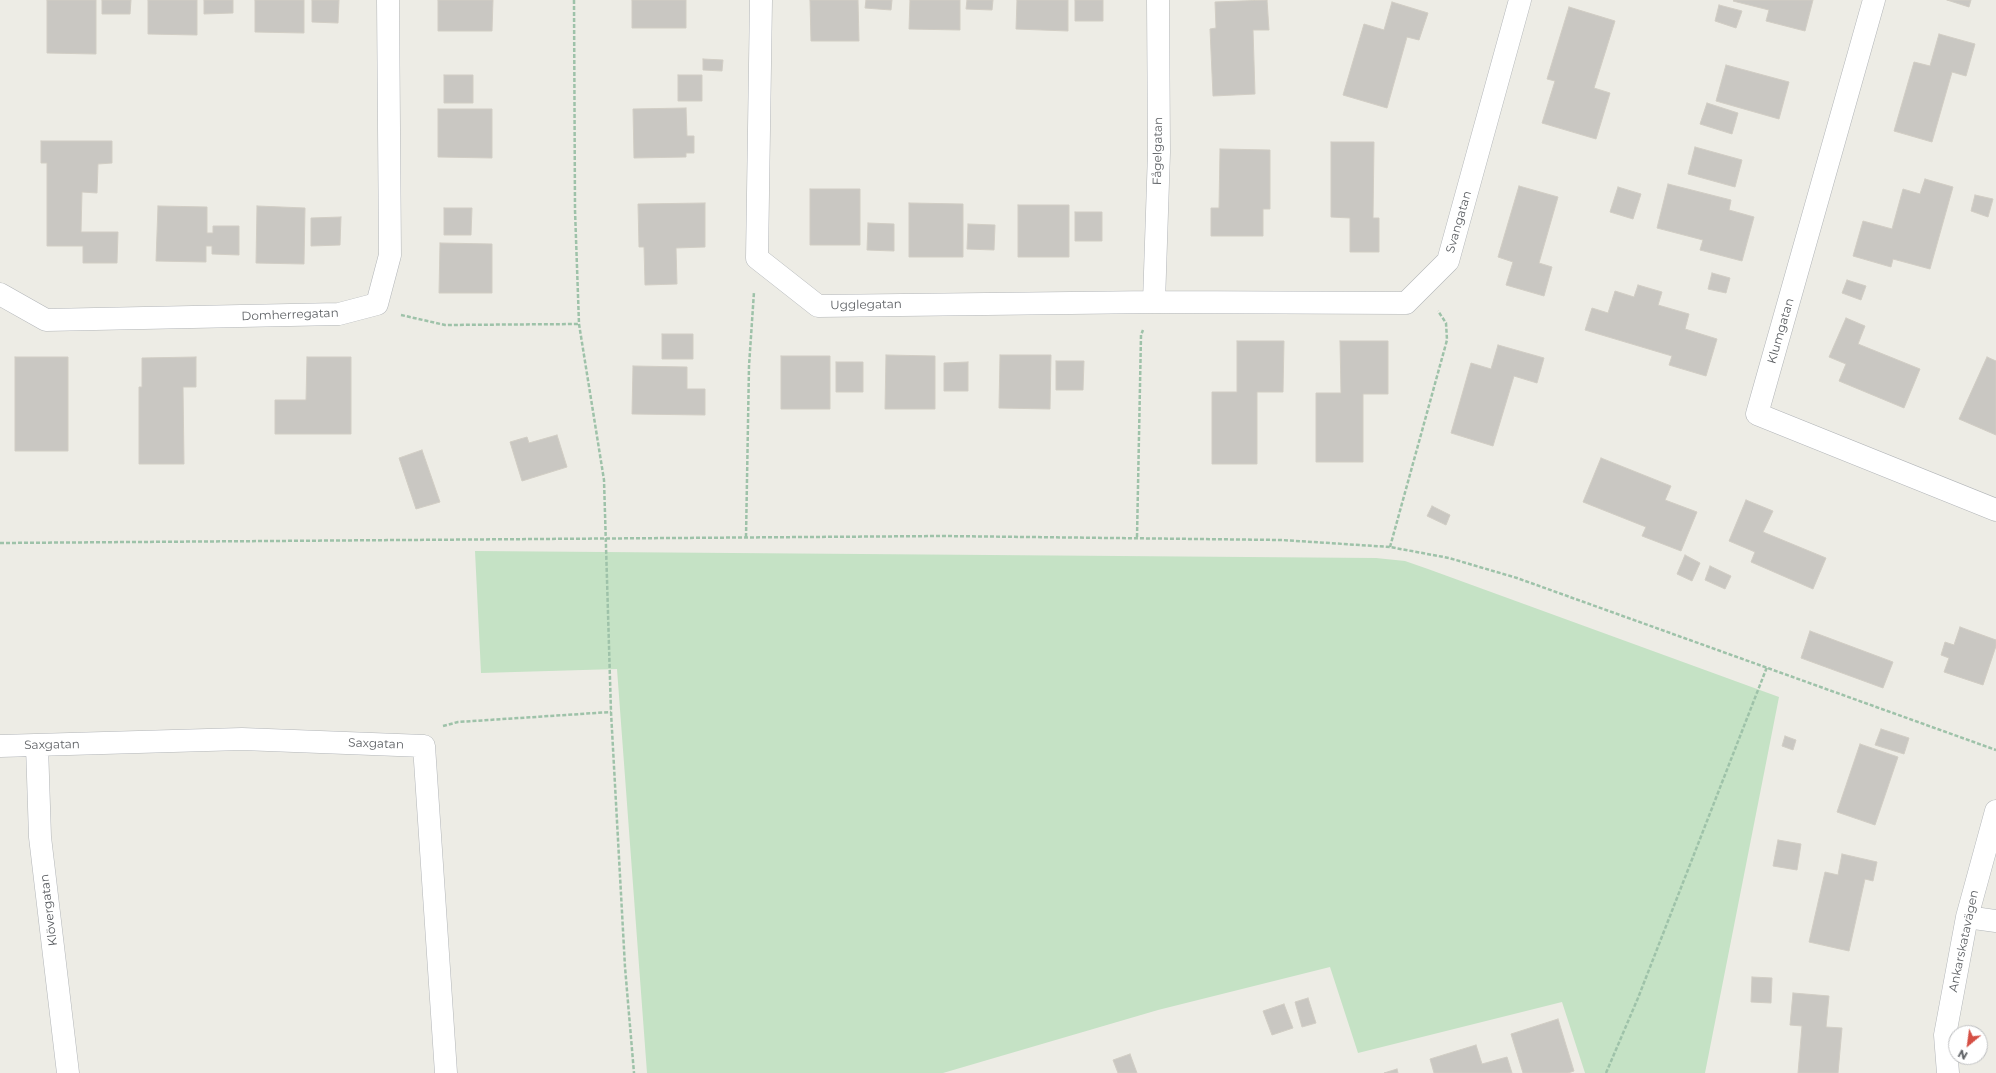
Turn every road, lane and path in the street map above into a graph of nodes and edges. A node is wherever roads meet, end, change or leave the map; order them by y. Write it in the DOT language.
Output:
graph roads {
  1 [pos="388,0"];
  2 [pos="574,0"];
  3 [pos="761,0"];
  4 [pos="1158,0"];
  5 [pos="1520,0"];
  6 [pos="1874,0"];
  7 [pos="756,258"];
  8 [pos="1420,288"];
  9 [pos="0,294"];
  10 [pos="1154,302"];
  11 [pos="377,304"];
  12 [pos="579,324"];
  13 [pos="1996,510"];
  14 [pos="746,537"];
  15 [pos="1137,537"];
  16 [pos="607,539"];
  17 [pos="0,543"];
  18 [pos="1390,547"];
  19 [pos="1768,667"];
  20 [pos="611,712"];
  21 [pos="0,746"];
  22 [pos="37,746"];
  23 [pos="424,746"];
  24 [pos="1996,750"];
  25 [pos="1996,811"];
  26 [pos="1967,918"];
  27 [pos="1996,921"];
  28 [pos="68,1073"];
  29 [pos="446,1073"];
  30 [pos="634,1073"];
  31 [pos="1606,1073"];
  32 [pos="1948,1073"];
  1 -- 11 [label="street"];
  2 -- 12 [label="path"];
  3 -- 7 [label="street"];
  4 -- 10 [label="street, Fågelgatan"];
  5 -- 8 [label="street, Svangatan"];
  6 -- 13 [label="street, Klumgatan"];
  7 -- 10 [label="street, Ugglegatan"];
  7 -- 14 [label="path"];
  8 -- 10 [label="street, Svangatan"];
  8 -- 18 [label="path"];
  9 -- 11 [label="street, Domherregatan"];
  10 -- 15 [label="path"];
  11 -- 12 [label="path"];
  12 -- 16 [label="path"];
  14 -- 15 [label="path"];
  14 -- 16 [label="path"];
  15 -- 18 [label="path"];
  16 -- 17 [label="path"];
  16 -- 20 [label="path"];
  18 -- 19 [label="path"];
  19 -- 24 [label="path"];
  19 -- 31 [label="path"];
  20 -- 23 [label="path"];
  20 -- 30 [label="path"];
  21 -- 22 [label="street, Saxgatan"];
  22 -- 23 [label="street, Saxgatan"];
  22 -- 28 [label="street, Klövergatan"];
  23 -- 29 [label="street"];
  25 -- 26 [label="street, Ankarskatavägen"];
  26 -- 27 [label="street"];
  26 -- 32 [label="street, Ankarskatavägen"];
}
